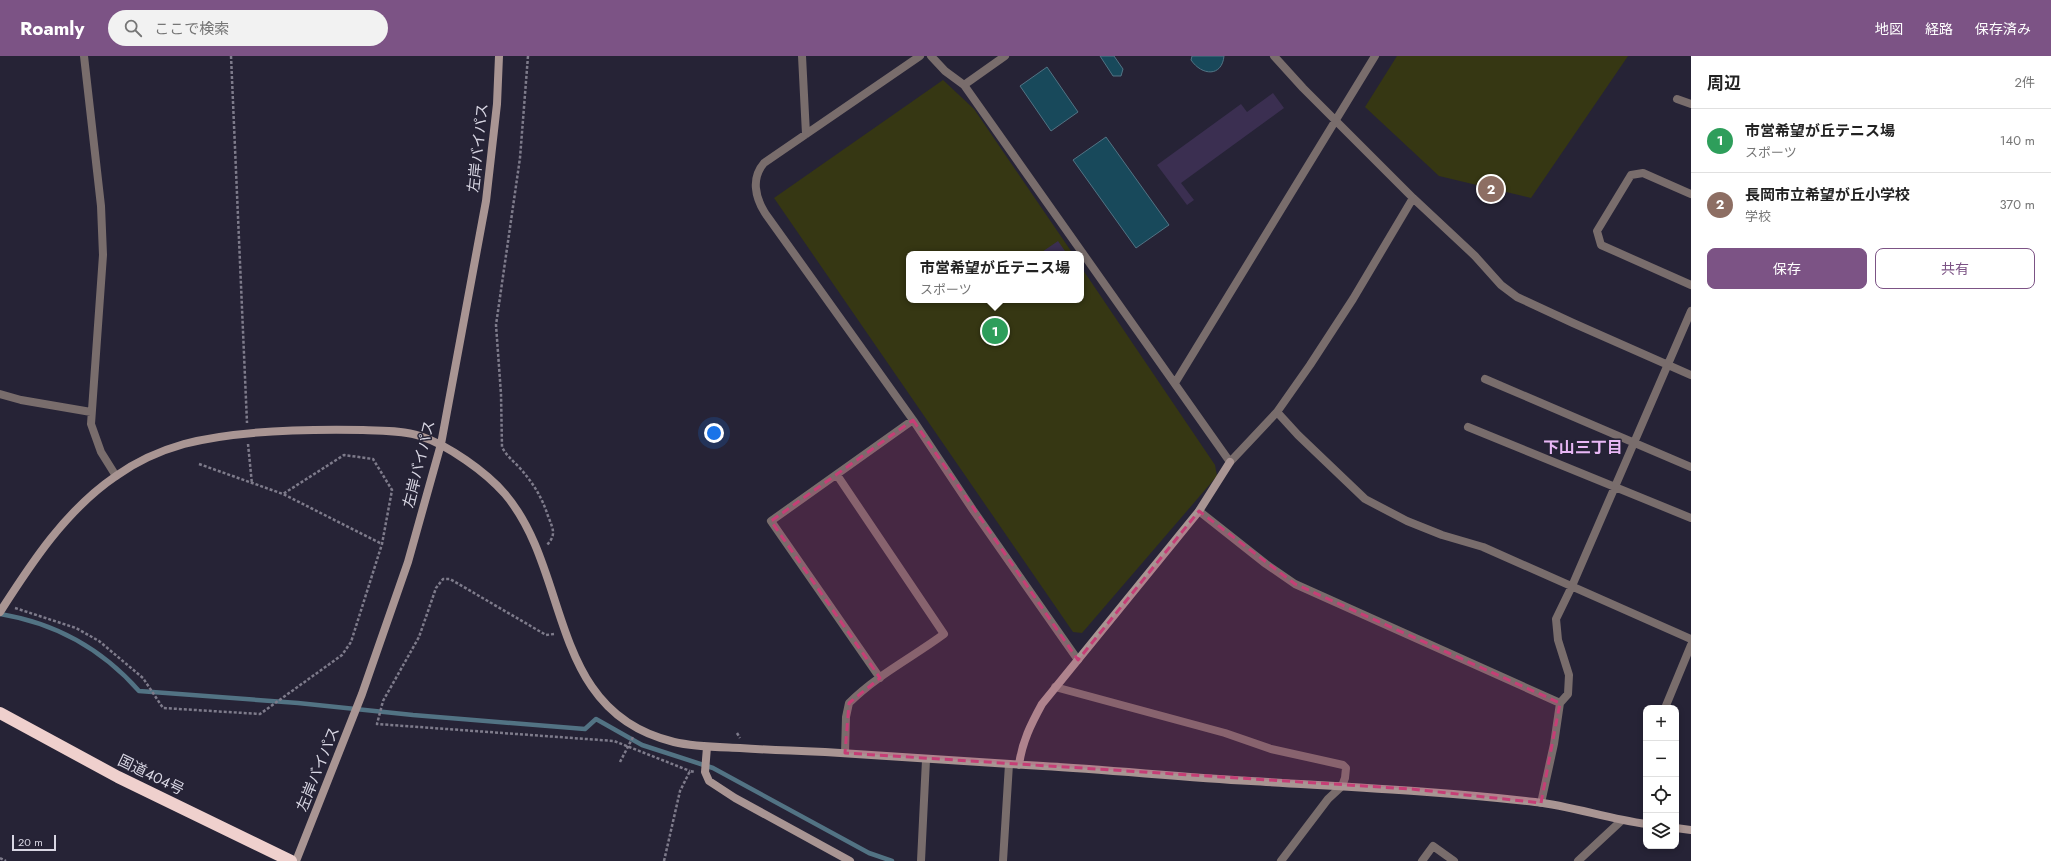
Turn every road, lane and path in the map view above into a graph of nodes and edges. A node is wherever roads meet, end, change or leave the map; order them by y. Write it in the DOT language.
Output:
graph roads {
  1 [pos="84,56"];
  2 [pos="231,56"];
  3 [pos="499,56"];
  4 [pos="528,56"];
  5 [pos="802,56"];
  6 [pos="920,56"];
  7 [pos="931,56"];
  8 [pos="1005,56"];
  9 [pos="1274,56"];
  10 [pos="1375,56"];
  11 [pos="964,85"];
  12 [pos="1677,99"];
  13 [pos="1691,104"];
  14 [pos="1336,120"];
  15 [pos="806,134"];
  16 [pos="1691,194"];
  17 [pos="1413,198"];
  18 [pos="1082,251"];
  19 [pos="1084,254"];
  20 [pos="1691,285"];
  21 [pos="1691,312"];
  22 [pos="1668,365"];
  23 [pos="1691,375"];
  24 [pos="1485,379"];
  25 [pos="1175,383"];
  26 [pos="0,394"];
  27 [pos="91,412"];
  28 [pos="1277,412"];
  29 [pos="913,420"];
  30 [pos="1468,427"];
  31 [pos="248,435"];
  32 [pos="1633,443"];
  33 [pos="441,444"];
  34 [pos="1230,462"];
  35 [pos="199,464"];
  36 [pos="1691,467"];
  37 [pos="838,475"];
  38 [pos="116,476"];
  39 [pos="252,484"];
  40 [pos="1616,486"];
  41 [pos="283,494"];
  42 [pos="1199,511"];
  43 [pos="1691,518"];
  44 [pos="382,544"];
  45 [pos="539,555"];
  46 [pos="1572,586"];
  47 [pos="5,604"];
  48 [pos="0,612"];
  49 [pos="565,633"];
  50 [pos="1691,639"];
  51 [pos="1691,646"];
  52 [pos="1078,660"];
  53 [pos="880,678"];
  54 [pos="1055,687"];
  55 [pos="1560,703"];
  56 [pos="1666,705"];
  57 [pos="0,713"];
  58 [pos="639,728"];
  59 [pos="628,746"];
  60 [pos="707,746"];
  61 [pos="845,753"];
  62 [pos="926,760"];
  63 [pos="620,762"];
  64 [pos="1009,764"];
  65 [pos="1019,765"];
  66 [pos="690,771"];
  67 [pos="705,772"];
  68 [pos="1342,786"];
  69 [pos="1541,803"];
  70 [pos="1621,821"];
  71 [pos="1643,824"];
  72 [pos="1679,828"];
  73 [pos="1691,830"];
  74 [pos="0,858"];
  75 [pos="6,861"];
  76 [pos="291,861"];
  77 [pos="296,861"];
  78 [pos="664,861"];
  79 [pos="850,861"];
  80 [pos="921,861"];
  81 [pos="1003,861"];
  82 [pos="1281,861"];
  83 [pos="1422,861"];
  84 [pos="1454,861"];
  85 [pos="1578,861"];
  1 -- 27 [label="street"];
  2 -- 31 [label="path"];
  3 -- 33 [label="street, 左岸バイパス"];
  4 -- 45 [label="path"];
  5 -- 15 [label="street"];
  6 -- 15 [label="street"];
  7 -- 11 [label="street"];
  8 -- 11 [label="street"];
  9 -- 14 [label="street"];
  10 -- 14 [label="street"];
  11 -- 18 [label="street"];
  12 -- 13 [label="street"];
  14 -- 17 [label="street"];
  14 -- 25 [label="street"];
  15 -- 29 [label="street"];
  16 -- 20 [label="street"];
  17 -- 22 [label="street"];
  17 -- 28 [label="street"];
  19 -- 25 [label="street"];
  21 -- 22 [label="street"];
  22 -- 23 [label="street"];
  22 -- 32 [label="street"];
  24 -- 32 [label="street"];
  25 -- 34 [label="street"];
  26 -- 27 [label="street"];
  27 -- 38 [label="street"];
  28 -- 34 [label="street"];
  28 -- 46 [label="street"];
  29 -- 37 [label="street"];
  29 -- 52 [label="street"];
  30 -- 40 [label="street"];
  31 -- 33 [label="street"];
  31 -- 38 [label="street"];
  31 -- 39 [label="path"];
  32 -- 36 [label="street"];
  32 -- 40 [label="street"];
  33 -- 45 [label="street"];
  33 -- 77 [label="street, 左岸バイパス"];
  34 -- 42 [label="street"];
  35 -- 39 [label="path"];
  37 -- 53 [label="street"];
  37 -- 53 [label="street"];
  38 -- 47 [label="street"];
  39 -- 41 [label="path"];
  40 -- 43 [label="street"];
  40 -- 46 [label="street"];
  41 -- 44 [label="path"];
  41 -- 44 [label="path"];
  42 -- 52 [label="street"];
  42 -- 55 [label="street"];
  44 -- 47 [label="path"];
  45 -- 49 [label="street"];
  46 -- 50 [label="street"];
  46 -- 55 [label="street"];
  47 -- 48 [label="street"];
  49 -- 58 [label="street"];
  49 -- 59 [label="path"];
  51 -- 56 [label="street"];
  52 -- 54 [label="street"];
  53 -- 61 [label="street"];
  54 -- 65 [label="street"];
  54 -- 68 [label="street"];
  55 -- 69 [label="street"];
  57 -- 76 [label="highway, 国道404号"];
  58 -- 59 [label="path"];
  58 -- 60 [label="street"];
  59 -- 63 [label="path"];
  59 -- 66 [label="path"];
  60 -- 61 [label="street"];
  60 -- 67 [label="street"];
  61 -- 62 [label="street"];
  62 -- 64 [label="street"];
  62 -- 80 [label="street"];
  64 -- 65 [label="street"];
  64 -- 81 [label="street"];
  65 -- 68 [label="street"];
  66 -- 67 [label="path"];
  66 -- 78 [label="path"];
  67 -- 79 [label="street"];
  68 -- 69 [label="street"];
  68 -- 82 [label="street"];
  69 -- 70 [label="street"];
  70 -- 71 [label="street"];
  70 -- 85 [label="street"];
  72 -- 73 [label="street"];
  74 -- 75 [label="path"];
  83 -- 84 [label="street"];
}
